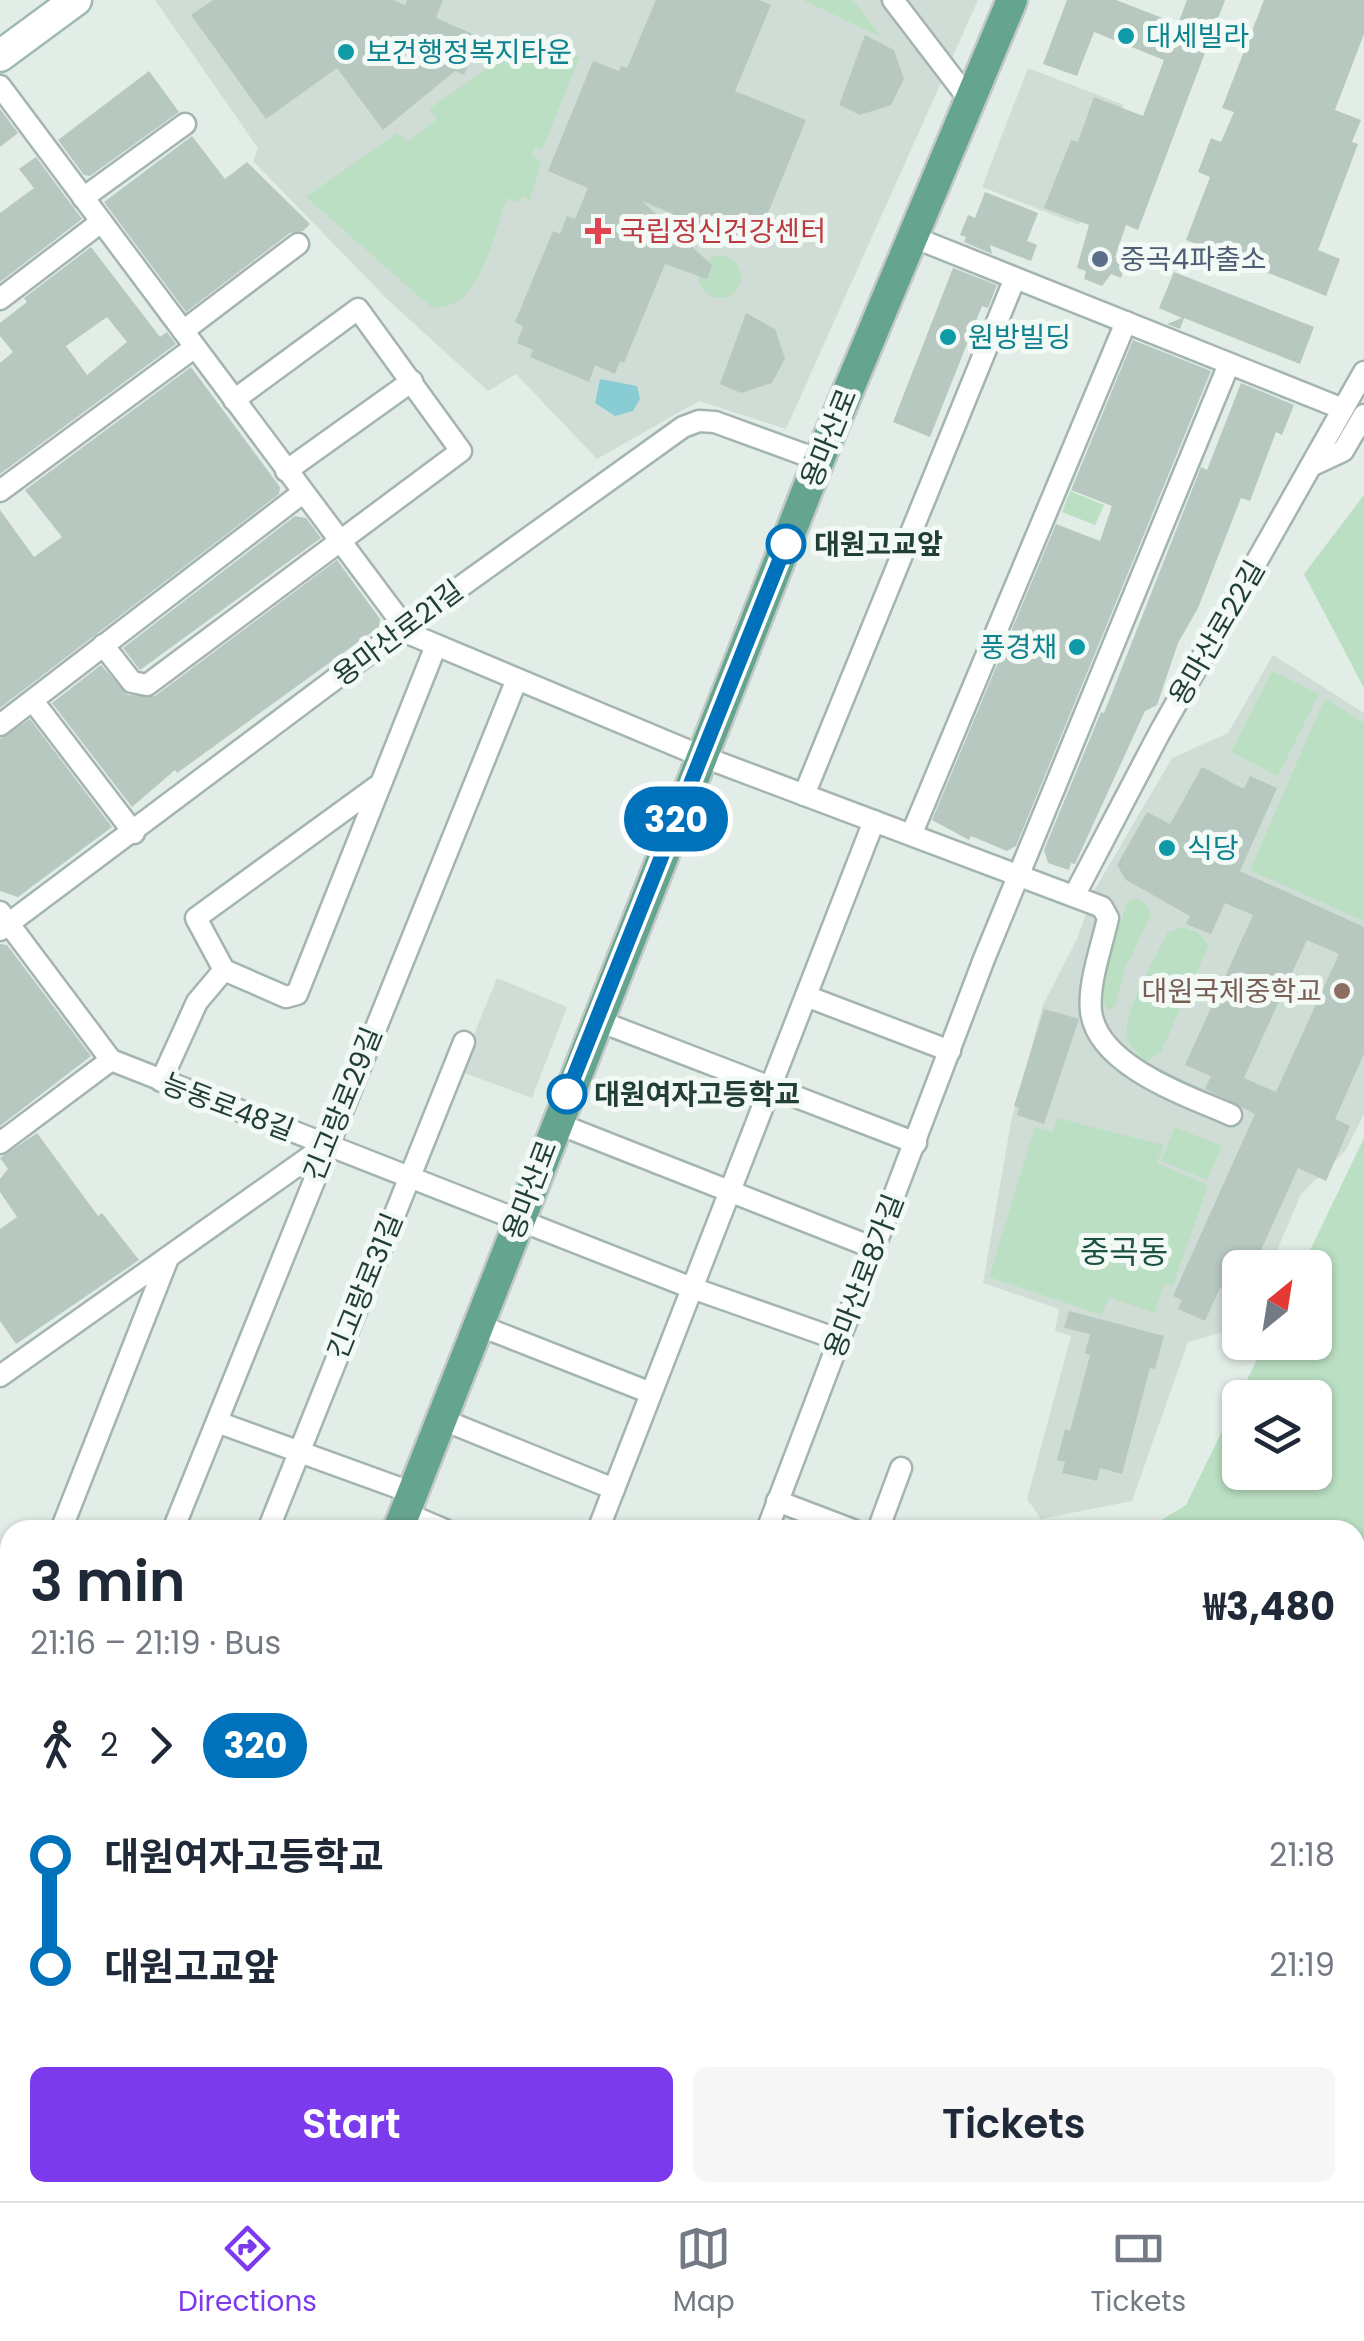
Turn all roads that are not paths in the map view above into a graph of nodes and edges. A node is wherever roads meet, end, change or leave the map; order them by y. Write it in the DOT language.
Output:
graph roads {
  1 [pos="76,0"];
  2 [pos="893,0"];
  3 [pos="1012,0"];
  4 [pos="0,56"];
  5 [pos="0,86"];
  6 [pos="971,102"];
  7 [pos="185,124"];
  8 [pos="83,198"];
  9 [pos="102,222"];
  10 [pos="913,237"];
  11 [pos="298,244"];
  12 [pos="1014,278"];
  13 [pos="0,299"];
  14 [pos="1126,322"];
  15 [pos="189,339"];
  16 [pos="1229,364"];
  17 [pos="1364,372"];
  18 [pos="412,381"];
  19 [pos="234,400"];
  20 [pos="1354,412"];
  21 [pos="820,460"];
  22 [pos="286,472"];
  23 [pos="0,491"];
  24 [pos="301,494"];
  25 [pos="340,545"];
  26 [pos="402,628"];
  27 [pos="103,645"];
  28 [pos="435,648"];
  29 [pos="516,679"];
  30 [pos="32,700"];
  31 [pos="0,725"];
  32 [pos="702,756"];
  33 [pos="376,787"];
  34 [pos="804,795"];
  35 [pos="874,821"];
  36 [pos="912,832"];
  37 [pos="134,833"];
  38 [pos="1018,875"];
  39 [pos="1074,896"];
  40 [pos="3,922"];
  41 [pos="224,970"];
  42 [pos="806,996"];
  43 [pos="596,1020"];
  44 [pos="464,1042"];
  45 [pos="950,1051"];
  46 [pos="111,1060"];
  47 [pos="161,1081"];
  48 [pos="769,1090"];
  49 [pos="1231,1116"];
  50 [pos="556,1123"];
  51 [pos="916,1143"];
  52 [pos="0,1144"];
  53 [pos="326,1145"];
  54 [pos="409,1176"];
  55 [pos="729,1194"];
  56 [pos="519,1218"];
  57 [pos="874,1248"];
  58 [pos="169,1256"];
  59 [pos="692,1288"];
  60 [pos="478,1325"];
  61 [pos="840,1340"];
  62 [pos="0,1376"];
  63 [pos="651,1393"];
  64 [pos="441,1418"];
  65 [pos="217,1422"];
  66 [pos="299,1452"];
  67 [pos="901,1468"];
  68 [pos="614,1489"];
  69 [pos="777,1501"];
  70 [pos="405,1512"];
  71 [pos="65,1520"];
  72 [pos="177,1520"];
  73 [pos="272,1520"];
  74 [pos="602,1520"];
  75 [pos="770,1520"];
  76 [pos="827,1520"];
  77 [pos="882,1520"];
  1 -- 4 [label="main road"];
  2 -- 6 [label="street"];
  3 -- 6 [label="main road, 용마산로"];
  5 -- 8 [label="street"];
  6 -- 10 [label="main road, 용마산로"];
  7 -- 8 [label="street"];
  8 -- 9 [label="street"];
  9 -- 13 [label="street"];
  9 -- 15 [label="street"];
  10 -- 12 [label="street"];
  10 -- 21 [label="main road, 용마산로"];
  11 -- 15 [label="street"];
  12 -- 14 [label="street"];
  12 -- 34 [label="street"];
  14 -- 16 [label="street"];
  14 -- 36 [label="street"];
  15 -- 19 [label="street"];
  15 -- 23 [label="street"];
  16 -- 20 [label="street"];
  16 -- 38 [label="street"];
  17 -- 20 [label="street, 용마산로22길"];
  18 -- 19 [label="street"];
  18 -- 22 [label="street"];
  18 -- 25 [label="street"];
  19 -- 22 [label="street"];
  20 -- 39 [label="street, 용마산로22길"];
  21 -- 26 [label="street, 용마산로21길"];
  21 -- 32 [label="main road, 용마산로"];
  22 -- 24 [label="street"];
  24 -- 25 [label="street"];
  24 -- 27 [label="street"];
  25 -- 26 [label="street"];
  25 -- 27 [label="street"];
  26 -- 28 [label="street"];
  26 -- 37 [label="street, 용마산로21길"];
  27 -- 30 [label="street"];
  28 -- 29 [label="street"];
  28 -- 33 [label="street"];
  29 -- 32 [label="street"];
  29 -- 53 [label="street, 긴고랑로29길"];
  30 -- 31 [label="street"];
  30 -- 37 [label="street"];
  32 -- 34 [label="street"];
  32 -- 43 [label="main road, 용마산로"];
  33 -- 41 [label="street"];
  33 -- 41 [label="street"];
  34 -- 35 [label="street"];
  35 -- 36 [label="street"];
  35 -- 42 [label="street"];
  36 -- 38 [label="street"];
  37 -- 40 [label="street, 용마산로21길"];
  38 -- 39 [label="street"];
  38 -- 45 [label="street, 용마산로8가길"];
  39 -- 49 [label="street"];
  40 -- 46 [label="street"];
  41 -- 47 [label="street"];
  42 -- 45 [label="street"];
  42 -- 48 [label="street"];
  43 -- 48 [label="street"];
  43 -- 50 [label="main road, 용마산로"];
  44 -- 54 [label="street, 긴고랑로31길"];
  45 -- 51 [label="street, 용마산로8가길"];
  46 -- 47 [label="street, 능동로48길"];
  46 -- 52 [label="street"];
  47 -- 53 [label="street, 능동로48길"];
  48 -- 51 [label="street"];
  48 -- 55 [label="street"];
  50 -- 55 [label="street"];
  50 -- 56 [label="main road, 용마산로"];
  51 -- 57 [label="street, 용마산로8가길"];
  53 -- 54 [label="street, 능동로48길"];
  53 -- 58 [label="street"];
  53 -- 65 [label="street, 긴고랑로29길"];
  54 -- 56 [label="street, 능동로48길"];
  54 -- 66 [label="street, 긴고랑로31길"];
  55 -- 57 [label="street"];
  55 -- 59 [label="street"];
  56 -- 59 [label="street, 능동로48길"];
  56 -- 60 [label="main road, 용마산로"];
  57 -- 61 [label="street, 용마산로8가길"];
  58 -- 62 [label="street"];
  58 -- 71 [label="street"];
  59 -- 61 [label="street, 능동로48길"];
  59 -- 63 [label="street"];
  60 -- 63 [label="street"];
  60 -- 64 [label="main road, 용마산로"];
  61 -- 69 [label="street, 용마산로8가길"];
  63 -- 68 [label="street"];
  64 -- 68 [label="street"];
  64 -- 70 [label="main road, 용마산로"];
  65 -- 66 [label="street"];
  65 -- 72 [label="street, 긴고랑로29길"];
  66 -- 70 [label="street"];
  66 -- 73 [label="street, 긴고랑로31길"];
  67 -- 77 [label="street"];
  68 -- 74 [label="street"];
  69 -- 75 [label="street, 용마산로8가길"];
  69 -- 76 [label="street"];
}
